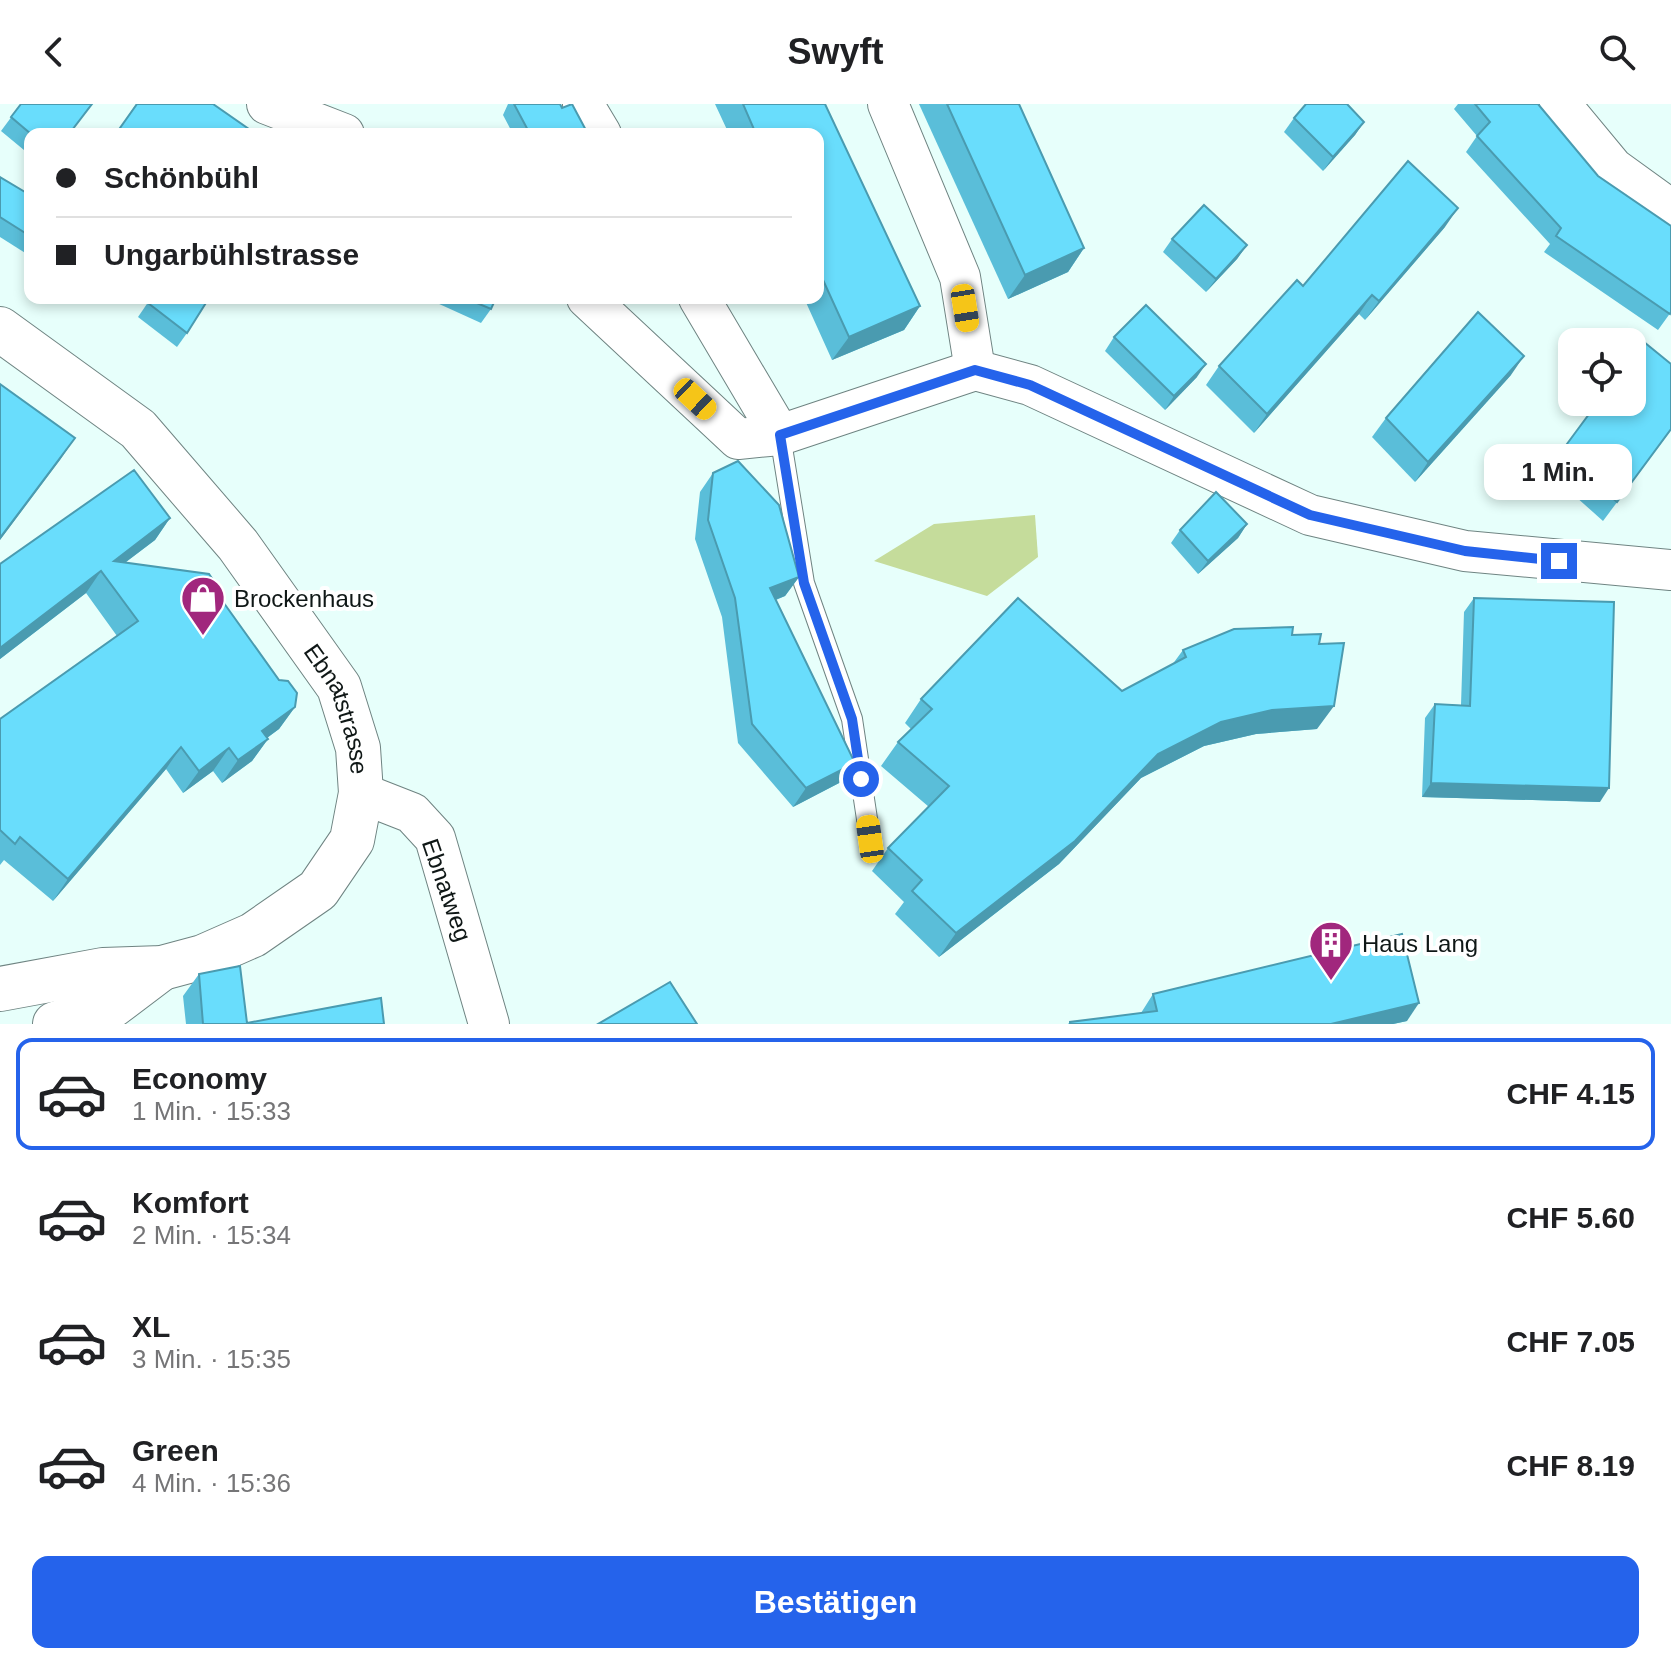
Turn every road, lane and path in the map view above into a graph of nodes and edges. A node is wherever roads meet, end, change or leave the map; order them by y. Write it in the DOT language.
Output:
graph roads {
  1 [pos="267,104"];
  2 [pos="583,104"];
  3 [pos="888,104"];
  4 [pos="1560,104"];
  5 [pos="329,128"];
  6 [pos="597,128"];
  7 [pos="1671,210"];
  8 [pos="593,304"];
  9 [pos="703,304"];
  10 [pos="0,329"];
  11 [pos="975,370"];
  12 [pos="780,435"];
  13 [pos="1671,570"];
  14 [pos="361,793"];
  15 [pos="870,839"];
  16 [pos="162,968"];
  17 [pos="0,989"];
  18 [pos="55,1024"];
  19 [pos="489,1024"];
  1 -- 5 [label="street"];
  2 -- 6 [label="street"];
  3 -- 11 [label="street"];
  4 -- 7 [label="street"];
  8 -- 12 [label="street"];
  9 -- 12 [label="street"];
  10 -- 14 [label="street, Ebnatstrasse"];
  11 -- 12 [label="street"];
  11 -- 13 [label="street"];
  12 -- 15 [label="lane"];
  14 -- 16 [label="street, Ebnatstrasse"];
  14 -- 19 [label="street, Ebnatweg"];
  16 -- 17 [label="street, Ebnatstrasse"];
  16 -- 18 [label="street, Ebnatstrasse"];
}
